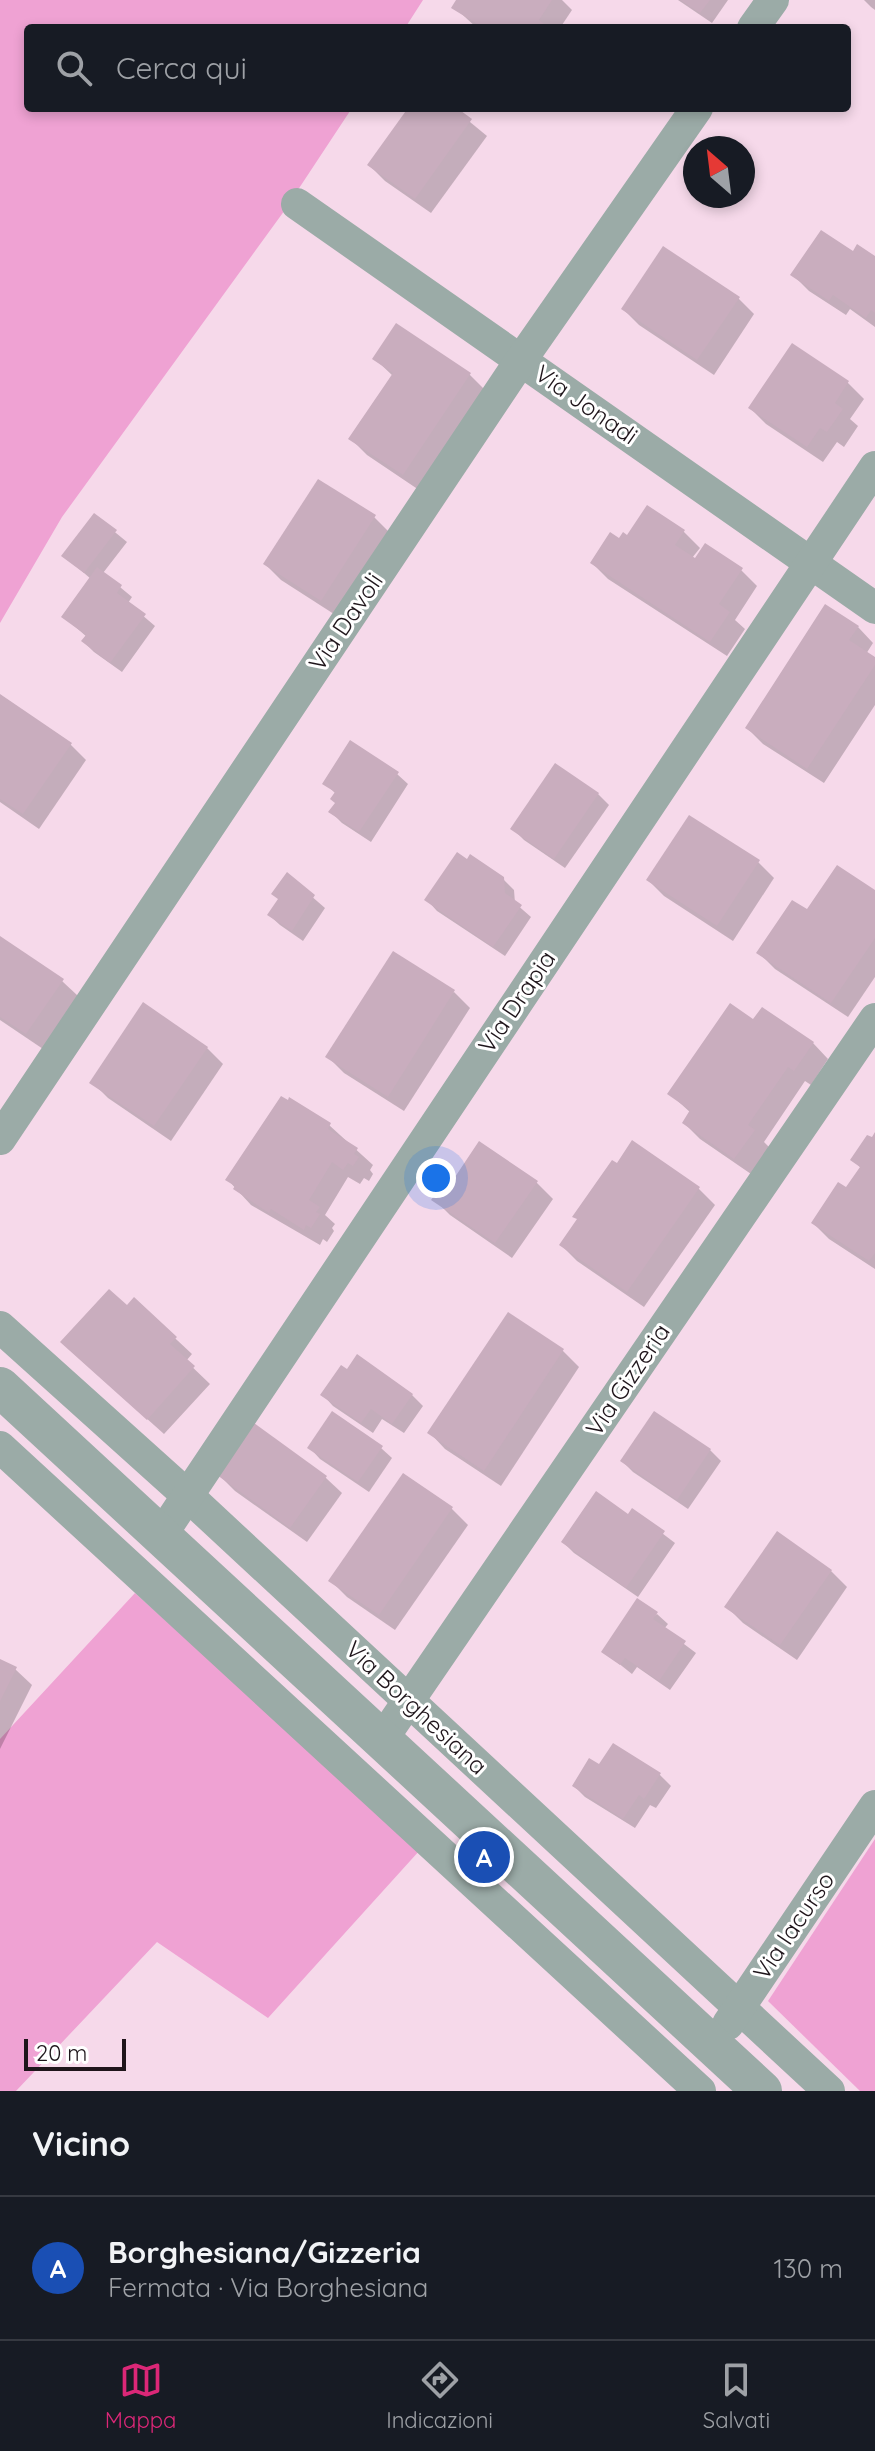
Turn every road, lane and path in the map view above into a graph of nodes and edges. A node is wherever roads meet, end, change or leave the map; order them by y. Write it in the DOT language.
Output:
graph roads {
  1 [pos="773,0"];
  2 [pos="756,24"];
  3 [pos="694,112"];
  4 [pos="297,204"];
  5 [pos="521,360"];
  6 [pos="875,467"];
  7 [pos="810,562"];
  8 [pos="875,608"];
  9 [pos="875,1019"];
  10 [pos="0,1139"];
  11 [pos="0,1327"];
  12 [pos="0,1387"];
  13 [pos="0,1447"];
  14 [pos="188,1496"];
  15 [pos="160,1537"];
  16 [pos="409,1701"];
  17 [pos="381,1741"];
  18 [pos="875,1806"];
  19 [pos="739,2008"];
  20 [pos="713,2046"];
  21 [pos="700,2091"];
  22 [pos="762,2091"];
  23 [pos="829,2091"];
  1 -- 2 [label="street"];
  3 -- 5 [label="street, Via Davoli"];
  4 -- 5 [label="street, Via Jonadi"];
  5 -- 7 [label="street, Via Jonadi"];
  5 -- 10 [label="street, Via Davoli"];
  6 -- 7 [label="street, Via Drapia"];
  7 -- 8 [label="street, Via Jonadi"];
  7 -- 14 [label="street, Via Drapia"];
  9 -- 16 [label="street, Via Gizzeria"];
  11 -- 14 [label="street, Via Borghesiana"];
  12 -- 15 [label="street, Via Borghesiana"];
  13 -- 21 [label="street"];
  14 -- 15 [label="street, Via Drapia"];
  14 -- 16 [label="street, Via Borghesiana"];
  15 -- 17 [label="street, Via Borghesiana"];
  16 -- 17 [label="street, Via Gizzeria"];
  16 -- 19 [label="street, Via Borghesiana"];
  17 -- 20 [label="street, Via Borghesiana"];
  18 -- 19 [label="street, Via Iacurso"];
  19 -- 20 [label="street, Via Iacurso"];
  19 -- 23 [label="street, Via Borghesiana"];
  20 -- 22 [label="street, Via Borghesiana"];
}
